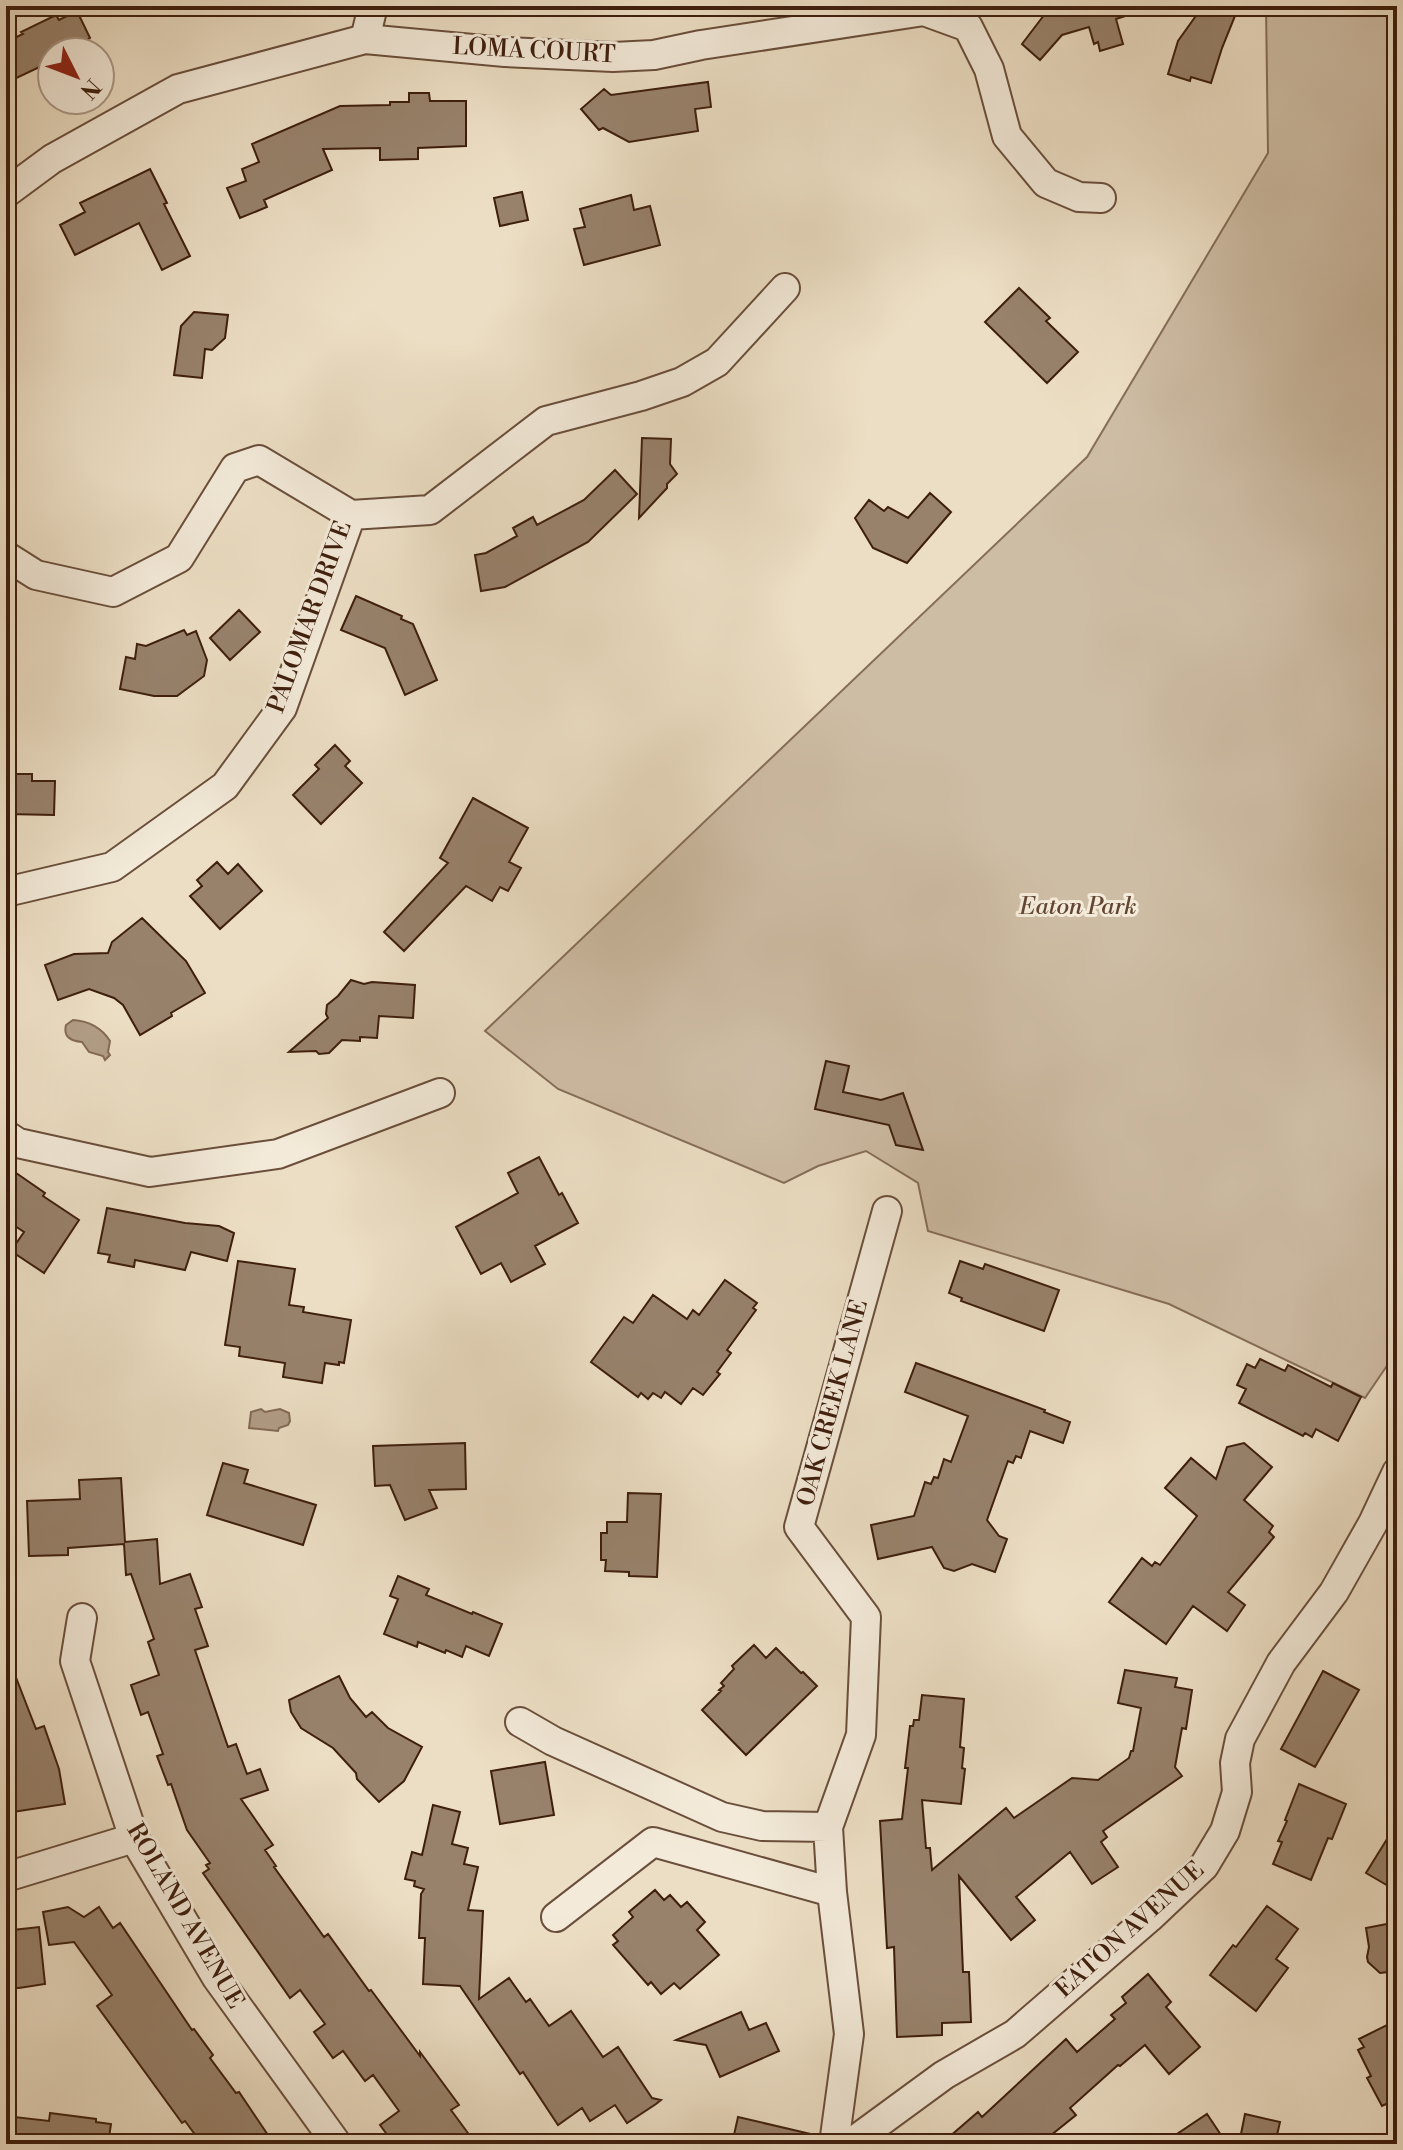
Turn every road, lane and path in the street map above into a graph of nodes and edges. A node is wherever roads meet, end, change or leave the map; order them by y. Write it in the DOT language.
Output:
graph roads {
  1 [pos="373,6"];
  2 [pos="365,39"];
  3 [pos="6,193"];
  4 [pos="1101,198"];
  5 [pos="785,288"];
  6 [pos="351,515"];
  7 [pos="6,556"];
  8 [pos="6,892"];
  9 [pos="440,1093"];
  10 [pos="6,1135"];
  11 [pos="887,1211"];
  12 [pos="1397,1472"];
  13 [pos="82,1618"];
  14 [pos="520,1722"];
  15 [pos="828,1827"];
  16 [pos="134,1838"];
  17 [pos="6,1877"];
  18 [pos="832,1892"];
  19 [pos="556,1917"];
  20 [pos="337,2144"];
  21 [pos="834,2144"];
  22 [pos="853,2144"];
  1 -- 2 [label="street"];
  2 -- 3 [label="street"];
  2 -- 4 [label="street, LOMA COURT"];
  5 -- 6 [label="street"];
  6 -- 7 [label="street, PALOMAR DRIVE"];
  6 -- 8 [label="street, PALOMAR DRIVE"];
  9 -- 10 [label="street"];
  11 -- 15 [label="street, OAK CREEK LANE"];
  12 -- 22 [label="street, EATON AVENUE"];
  13 -- 16 [label="street, ROLAND AVENUE"];
  14 -- 15 [label="street"];
  15 -- 18 [label="street, OAK CREEK LANE"];
  16 -- 17 [label="street"];
  16 -- 20 [label="street, ROLAND AVENUE"];
  18 -- 19 [label="street"];
  18 -- 21 [label="street, OAK CREEK LANE"];
}
